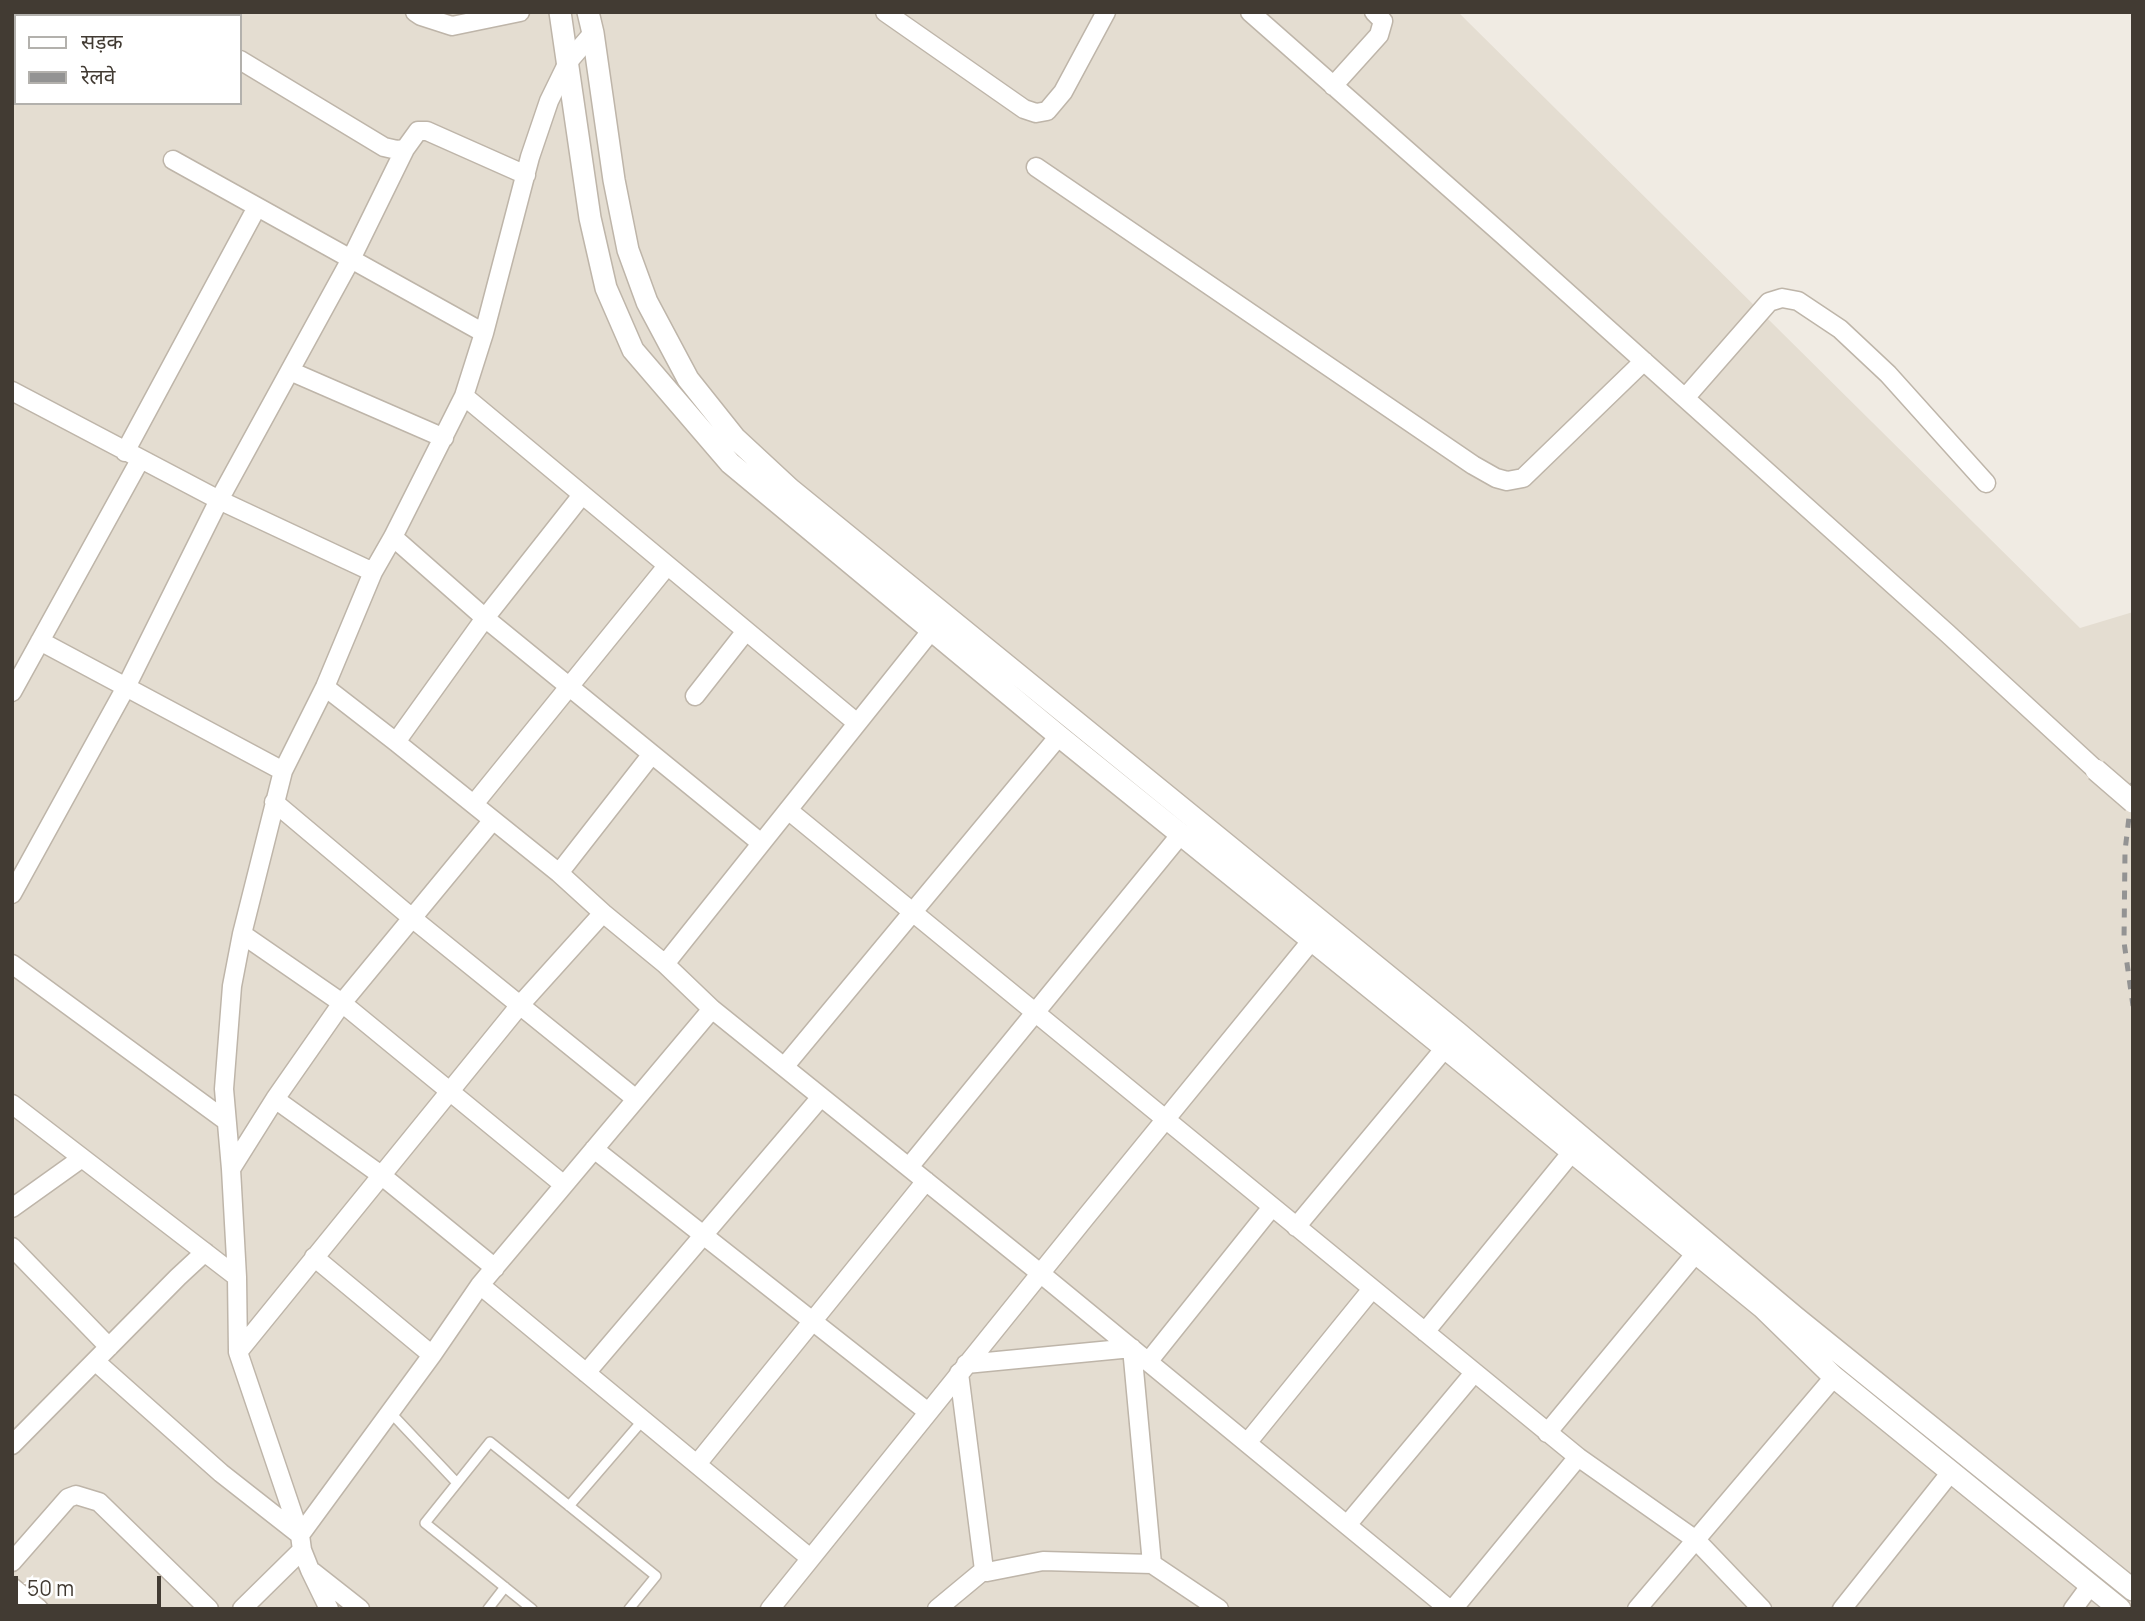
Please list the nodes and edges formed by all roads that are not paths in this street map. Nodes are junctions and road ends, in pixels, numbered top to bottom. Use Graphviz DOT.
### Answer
graph roads {
  1 [pos="415,12"];
  2 [pos="520,12"];
  3 [pos="560,12"];
  4 [pos="885,12"];
  5 [pos="1106,12"];
  6 [pos="1250,12"];
  7 [pos="1382,15"];
  8 [pos="590,22"];
  9 [pos="242,61"];
  10 [pos="568,62"];
  11 [pos="1334,86"];
  12 [pos="405,149"];
  13 [pos="173,160"];
  14 [pos="1035,167"];
  15 [pos="526,174"];
  16 [pos="257,208"];
  17 [pos="351,259"];
  18 [pos="484,333"];
  19 [pos="1644,361"];
  20 [pos="290,370"];
  21 [pos="12,391"];
  22 [pos="464,396"];
  23 [pos="1685,398"];
  24 [pos="444,438"];
  25 [pos="133,456"];
  26 [pos="1986,483"];
  27 [pos="582,495"];
  28 [pos="219,500"];
  29 [pos="393,537"];
  30 [pos="667,566"];
  31 [pos="373,572"];
  32 [pos="485,618"];
  33 [pos="746,631"];
  34 [pos="931,631"];
  35 [pos="40,641"];
  36 [pos="126,687"];
  37 [pos="325,687"];
  38 [pos="569,687"];
  39 [pos="12,692"];
  40 [pos="695,696"];
  41 [pos="857,723"];
  42 [pos="1059,736"];
  43 [pos="396,742"];
  44 [pos="652,754"];
  45 [pos="2096,770"];
  46 [pos="283,771"];
  47 [pos="274,802"];
  48 [pos="2133,802"];
  49 [pos="474,804"];
  50 [pos="788,810"];
  51 [pos="493,820"];
  52 [pos="1181,834"];
  53 [pos="761,843"];
  54 [pos="559,873"];
  55 [pos="12,894"];
  56 [pos="913,912"];
  57 [pos="603,913"];
  58 [pos="412,918"];
  59 [pos="242,934"];
  60 [pos="1312,940"];
  61 [pos="12,964"];
  62 [pos="665,964"];
  63 [pos="342,1003"];
  64 [pos="520,1005"];
  65 [pos="712,1009"];
  66 [pos="1035,1013"];
  67 [pos="1445,1048"];
  68 [pos="784,1067"];
  69 [pos="450,1092"];
  70 [pos="821,1097"];
  71 [pos="275,1099"];
  72 [pos="636,1099"];
  73 [pos="12,1104"];
  74 [pos="1166,1119"];
  75 [pos="225,1120"];
  76 [pos="594,1149"];
  77 [pos="1572,1152"];
  78 [pos="82,1158"];
  79 [pos="909,1167"];
  80 [pos="231,1169"];
  81 [pos="381,1175"];
  82 [pos="926,1181"];
  83 [pos="564,1185"];
  84 [pos="1272,1207"];
  85 [pos="12,1208"];
  86 [pos="1296,1227"];
  87 [pos="703,1235"];
  88 [pos="12,1247"];
  89 [pos="205,1252"];
  90 [pos="1696,1253"];
  91 [pos="314,1257"];
  92 [pos="495,1268"];
  93 [pos="1040,1273"];
  94 [pos="237,1277"];
  95 [pos="480,1285"];
  96 [pos="1372,1289"];
  97 [pos="812,1321"];
  98 [pos="1425,1332"];
  99 [pos="109,1347"];
  100 [pos="1132,1348"];
  101 [pos="238,1352"];
  102 [pos="432,1355"];
  103 [pos="95,1361"];
  104 [pos="1149,1362"];
  105 [pos="963,1369"];
  106 [pos="586,1373"];
  107 [pos="1474,1373"];
  108 [pos="1834,1377"];
  109 [pos="390,1412"];
  110 [pos="928,1412"];
  111 [pos="643,1420"];
  112 [pos="1547,1433"];
  113 [pos="1247,1443"];
  114 [pos="12,1445"];
  115 [pos="1577,1457"];
  116 [pos="697,1464"];
  117 [pos="1951,1472"];
  118 [pos="457,1483"];
  119 [pos="569,1506"];
  120 [pos="1347,1525"];
  121 [pos="1696,1540"];
  122 [pos="301,1542"];
  123 [pos="810,1558"];
  124 [pos="12,1562"];
  125 [pos="1152,1564"];
  126 [pos="310,1570"];
  127 [pos="984,1570"];
  128 [pos="2090,1586"];
  129 [pos="12,1587"];
  130 [pos="505,1587"];
  131 [pos="2133,1590"];
  132 [pos="39,1609"];
  133 [pos="209,1609"];
  134 [pos="242,1609"];
  135 [pos="330,1609"];
  136 [pos="360,1609"];
  137 [pos="488,1609"];
  138 [pos="532,1609"];
  139 [pos="629,1609"];
  140 [pos="770,1609"];
  141 [pos="937,1609"];
  142 [pos="1219,1609"];
  143 [pos="1451,1609"];
  144 [pos="1637,1609"];
  145 [pos="1762,1609"];
  146 [pos="1842,1609"];
  147 [pos="2073,1609"];
  148 [pos="2120,1609"];
  1 -- 2 [label="street"];
  3 -- 10 [label="street"];
  4 -- 5 [label="street"];
  6 -- 11 [label="street"];
  7 -- 11 [label="street"];
  8 -- 10 [label="street"];
  8 -- 131 [label="street"];
  9 -- 12 [label="street"];
  10 -- 15 [label="street"];
  10 -- 34 [label="street"];
  11 -- 19 [label="street"];
  12 -- 15 [label="street"];
  12 -- 17 [label="street"];
  13 -- 16 [label="street"];
  14 -- 19 [label="street"];
  15 -- 18 [label="street"];
  16 -- 17 [label="street"];
  16 -- 25 [label="street"];
  17 -- 18 [label="street"];
  17 -- 20 [label="street"];
  18 -- 22 [label="street"];
  19 -- 23 [label="street"];
  20 -- 24 [label="street"];
  20 -- 28 [label="street"];
  21 -- 25 [label="street"];
  22 -- 24 [label="street"];
  22 -- 27 [label="street"];
  23 -- 26 [label="street"];
  23 -- 45 [label="street"];
  24 -- 29 [label="street"];
  25 -- 28 [label="street"];
  25 -- 35 [label="street"];
  27 -- 30 [label="street"];
  27 -- 32 [label="street"];
  28 -- 31 [label="street"];
  28 -- 36 [label="street"];
  29 -- 31 [label="street"];
  29 -- 32 [label="street"];
  30 -- 33 [label="street"];
  30 -- 38 [label="street"];
  31 -- 37 [label="street"];
  32 -- 38 [label="street"];
  32 -- 43 [label="street"];
  33 -- 40 [label="street"];
  33 -- 41 [label="street"];
  34 -- 41 [label="street"];
  34 -- 42 [label="street"];
  35 -- 36 [label="street"];
  35 -- 39 [label="street"];
  36 -- 46 [label="street"];
  36 -- 55 [label="street"];
  37 -- 43 [label="street"];
  37 -- 46 [label="street"];
  38 -- 44 [label="street"];
  38 -- 49 [label="street"];
  41 -- 50 [label="street"];
  42 -- 52 [label="street"];
  42 -- 56 [label="street"];
  43 -- 49 [label="street"];
  44 -- 53 [label="street"];
  44 -- 54 [label="street"];
  45 -- 48 [label="street, bridge"];
  46 -- 47 [label="street"];
  47 -- 58 [label="street"];
  47 -- 59 [label="street"];
  49 -- 51 [label="street"];
  50 -- 53 [label="street"];
  50 -- 56 [label="street"];
  51 -- 54 [label="street"];
  51 -- 58 [label="street"];
  52 -- 60 [label="street"];
  52 -- 66 [label="street"];
  53 -- 62 [label="street"];
  54 -- 57 [label="street"];
  56 -- 66 [label="street"];
  56 -- 68 [label="street"];
  57 -- 62 [label="street"];
  57 -- 64 [label="street"];
  58 -- 63 [label="street"];
  58 -- 64 [label="street"];
  59 -- 63 [label="street"];
  59 -- 75 [label="street"];
  60 -- 67 [label="street"];
  60 -- 74 [label="street"];
  61 -- 75 [label="street"];
  62 -- 65 [label="street"];
  63 -- 69 [label="street"];
  63 -- 71 [label="street"];
  64 -- 69 [label="street"];
  64 -- 72 [label="street"];
  65 -- 68 [label="street"];
  65 -- 72 [label="street"];
  66 -- 74 [label="street"];
  66 -- 79 [label="street"];
  67 -- 77 [label="street"];
  67 -- 86 [label="street"];
  68 -- 70 [label="street"];
  69 -- 81 [label="street"];
  69 -- 83 [label="street"];
  70 -- 79 [label="street"];
  70 -- 87 [label="street"];
  71 -- 80 [label="street"];
  71 -- 81 [label="street"];
  72 -- 76 [label="street"];
  73 -- 78 [label="street"];
  74 -- 84 [label="street"];
  74 -- 93 [label="street"];
  75 -- 80 [label="street"];
  76 -- 83 [label="street"];
  76 -- 87 [label="street"];
  77 -- 90 [label="street"];
  77 -- 98 [label="street"];
  78 -- 85 [label="street"];
  78 -- 89 [label="street"];
  79 -- 82 [label="street"];
  80 -- 94 [label="street"];
  81 -- 91 [label="street"];
  81 -- 92 [label="street"];
  82 -- 93 [label="street"];
  82 -- 97 [label="street"];
  83 -- 92 [label="street"];
  84 -- 86 [label="street"];
  84 -- 104 [label="street"];
  86 -- 96 [label="street"];
  87 -- 97 [label="street"];
  87 -- 106 [label="street"];
  88 -- 99 [label="street"];
  89 -- 94 [label="street"];
  89 -- 99 [label="street"];
  90 -- 108 [label="street"];
  90 -- 112 [label="street"];
  91 -- 101 [label="street"];
  91 -- 102 [label="street"];
  92 -- 95 [label="street"];
  93 -- 100 [label="street"];
  93 -- 105 [label="street"];
  94 -- 101 [label="street"];
  95 -- 102 [label="street"];
  95 -- 106 [label="street"];
  96 -- 98 [label="street"];
  96 -- 113 [label="street"];
  97 -- 110 [label="street"];
  97 -- 116 [label="street"];
  98 -- 107 [label="street"];
  99 -- 103 [label="street"];
  100 -- 104 [label="street"];
  100 -- 105 [label="street"];
  100 -- 125 [label="street"];
  101 -- 122 [label="street"];
  102 -- 109 [label="street"];
  103 -- 114 [label="street"];
  103 -- 122 [label="street"];
  104 -- 113 [label="street"];
  105 -- 110 [label="street"];
  105 -- 127 [label="street"];
  106 -- 111 [label="street"];
  107 -- 112 [label="street"];
  107 -- 120 [label="street"];
  108 -- 117 [label="street"];
  108 -- 121 [label="street"];
  109 -- 118 [label="lane"];
  109 -- 122 [label="street"];
  110 -- 123 [label="street"];
  111 -- 116 [label="street"];
  111 -- 119 [label="lane"];
  112 -- 115 [label="street"];
  113 -- 120 [label="street"];
  115 -- 121 [label="street"];
  115 -- 143 [label="street"];
  116 -- 123 [label="street"];
  117 -- 128 [label="street"];
  117 -- 146 [label="street"];
  118 -- 119 [label="lane"];
  118 -- 130 [label="lane"];
  119 -- 139 [label="lane"];
  120 -- 143 [label="street"];
  121 -- 144 [label="street"];
  121 -- 145 [label="street"];
  122 -- 126 [label="street"];
  122 -- 134 [label="street"];
  123 -- 140 [label="street"];
  124 -- 133 [label="street"];
  125 -- 127 [label="street"];
  125 -- 142 [label="street"];
  126 -- 135 [label="street"];
  126 -- 136 [label="street"];
  127 -- 141 [label="street"];
  128 -- 147 [label="street"];
  128 -- 148 [label="street"];
  129 -- 132 [label="street"];
  130 -- 137 [label="lane"];
  130 -- 138 [label="lane"];
}
